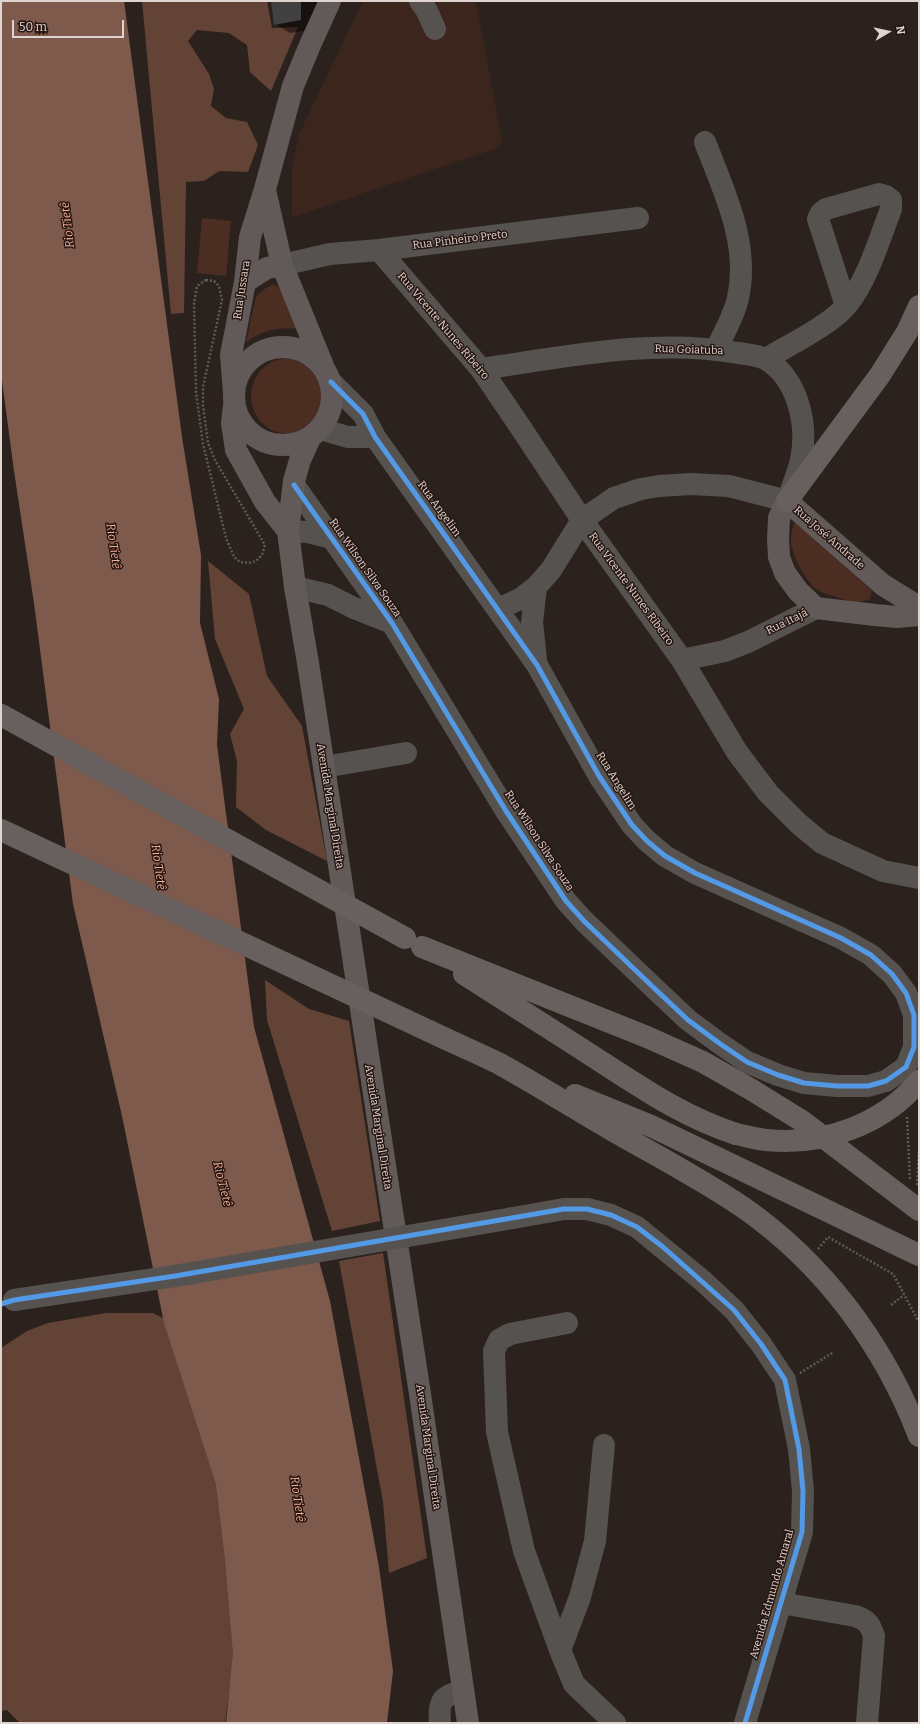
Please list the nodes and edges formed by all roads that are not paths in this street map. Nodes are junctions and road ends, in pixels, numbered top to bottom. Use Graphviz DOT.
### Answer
graph roads {
  1 [pos="330,1"];
  2 [pos="420,1"];
  3 [pos="435,29"];
  4 [pos="705,142"];
  5 [pos="265,189"];
  6 [pos="638,218"];
  7 [pos="379,250"];
  8 [pos="282,265"];
  9 [pos="245,282"];
  10 [pos="846,306"];
  11 [pos="919,306"];
  12 [pos="716,349"];
  13 [pos="766,359"];
  14 [pos="481,369"];
  15 [pos="327,374"];
  16 [pos="234,399"];
  17 [pos="315,434"];
  18 [pos="375,437"];
  19 [pos="294,485"];
  20 [pos="614,498"];
  21 [pos="787,501"];
  22 [pos="582,520"];
  23 [pos="288,531"];
  24 [pos="332,538"];
  25 [pos="566,544"];
  26 [pos="599,544"];
  27 [pos="883,585"];
  28 [pos="295,587"];
  29 [pos="536,587"];
  30 [pos="919,607"];
  31 [pos="816,608"];
  32 [pos="498,609"];
  33 [pos="875,615"];
  34 [pos="919,615"];
  35 [pos="392,623"];
  36 [pos="682,660"];
  37 [pos="537,665"];
  38 [pos="1,715"];
  39 [pos="406,753"];
  40 [pos="324,767"];
  41 [pos="1,830"];
  42 [pos="919,878"];
  43 [pos="414,942"];
  44 [pos="489,1059"];
  45 [pos="919,1080"];
  46 [pos="868,1086"];
  47 [pos="918,1201"];
  48 [pos="919,1254"];
  49 [pos="8,1302"];
  50 [pos="567,1323"];
  51 [pos="919,1436"];
  52 [pos="604,1445"];
  53 [pos="781,1603"];
  54 [pos="560,1650"];
  55 [pos="464,1691"];
  56 [pos="440,1723"];
  57 [pos="468,1723"];
  58 [pos="615,1723"];
  59 [pos="745,1723"];
  60 [pos="867,1723"];
  1 -- 5 [label="main road, Rua Jussara"];
  2 -- 3 [label="street"];
  4 -- 12 [label="street"];
  5 -- 8 [label="main road, Rua Jussara"];
  5 -- 9 [label="main road, Rua Jussara"];
  6 -- 7 [label="street, Rua Pinheiro Preto"];
  7 -- 8 [label="street, Rua Pinheiro Preto"];
  7 -- 14 [label="street, Rua Vicente Nunes Ribeiro"];
  8 -- 9 [label="main road"];
  8 -- 15 [label="main road, Rua Jussara"];
  9 -- 16 [label="main road, Rua Jussara"];
  10 -- 10 [label="street"];
  10 -- 13 [label="street"];
  11 -- 21 [label="highway"];
  12 -- 13 [label="street, Rua Goiatuba"];
  12 -- 14 [label="street, Rua Goiatuba"];
  13 -- 21 [label="street, Rua Goiatuba"];
  14 -- 22 [label="street, Rua Vicente Nunes Ribeiro"];
  15 -- 16 [label="main road"];
  15 -- 17 [label="main road"];
  15 -- 18 [label="street, Rua Angelim"];
  16 -- 17 [label="main road"];
  16 -- 23 [label="main road"];
  17 -- 18 [label="street"];
  17 -- 19 [label="main road, Avenida Marginal Direita"];
  18 -- 32 [label="street, Rua Angelim"];
  19 -- 23 [label="main road, Avenida Marginal Direita"];
  19 -- 24 [label="street, Rua Wilson Silva Souza"];
  20 -- 21 [label="street, Rua José Andrade"];
  20 -- 22 [label="street, Rua José Andrade"];
  20 -- 26 [label="street"];
  21 -- 27 [label="main road, Rua José Andrade"];
  21 -- 31 [label="main road"];
  22 -- 25 [label="street, Rua José Andrade"];
  22 -- 26 [label="street, Rua Vicente Nunes Ribeiro"];
  23 -- 24 [label="street, Rua Wilson Silva Souza"];
  23 -- 28 [label="main road, Avenida Marginal Direita"];
  24 -- 35 [label="street, Rua Wilson Silva Souza"];
  25 -- 26 [label="street"];
  25 -- 29 [label="street, Rua José Andrade"];
  26 -- 36 [label="street, Rua Vicente Nunes Ribeiro"];
  27 -- 30 [label="main road, Rua José Andrade"];
  27 -- 33 [label="main road"];
  28 -- 35 [label="street, Rua Wilson Silva Souza"];
  28 -- 40 [label="main road, Avenida Marginal Direita"];
  29 -- 32 [label="street, Rua José Andrade"];
  29 -- 37 [label="street"];
  31 -- 33 [label="main road, Rua Itajá"];
  31 -- 36 [label="street, Rua Itajá"];
  32 -- 37 [label="street, Rua Angelim"];
  33 -- 34 [label="main road, Rua Itajá"];
  35 -- 46 [label="street, Rua Wilson Silva Souza"];
  36 -- 42 [label="street, Rua Vicente Nunes Ribeiro"];
  37 -- 46 [label="street, Rua Angelim"];
  38 -- 43 [label="highway, bridge"];
  39 -- 40 [label="street"];
  40 -- 55 [label="main road, Avenida Marginal Direita"];
  41 -- 44 [label="highway, bridge"];
  43 -- 45 [label="highway, bridge"];
  43 -- 47 [label="highway"];
  44 -- 48 [label="highway"];
  44 -- 51 [label="highway"];
  49 -- 53 [label="street, Avenida Edmundo Amaral, bridge"];
  50 -- 54 [label="street"];
  52 -- 54 [label="street"];
  53 -- 59 [label="street, Avenida Edmundo Amaral"];
  53 -- 60 [label="street"];
  54 -- 58 [label="street"];
  55 -- 56 [label="street"];
  55 -- 57 [label="main road, Avenida Marginal Direita"];
}
